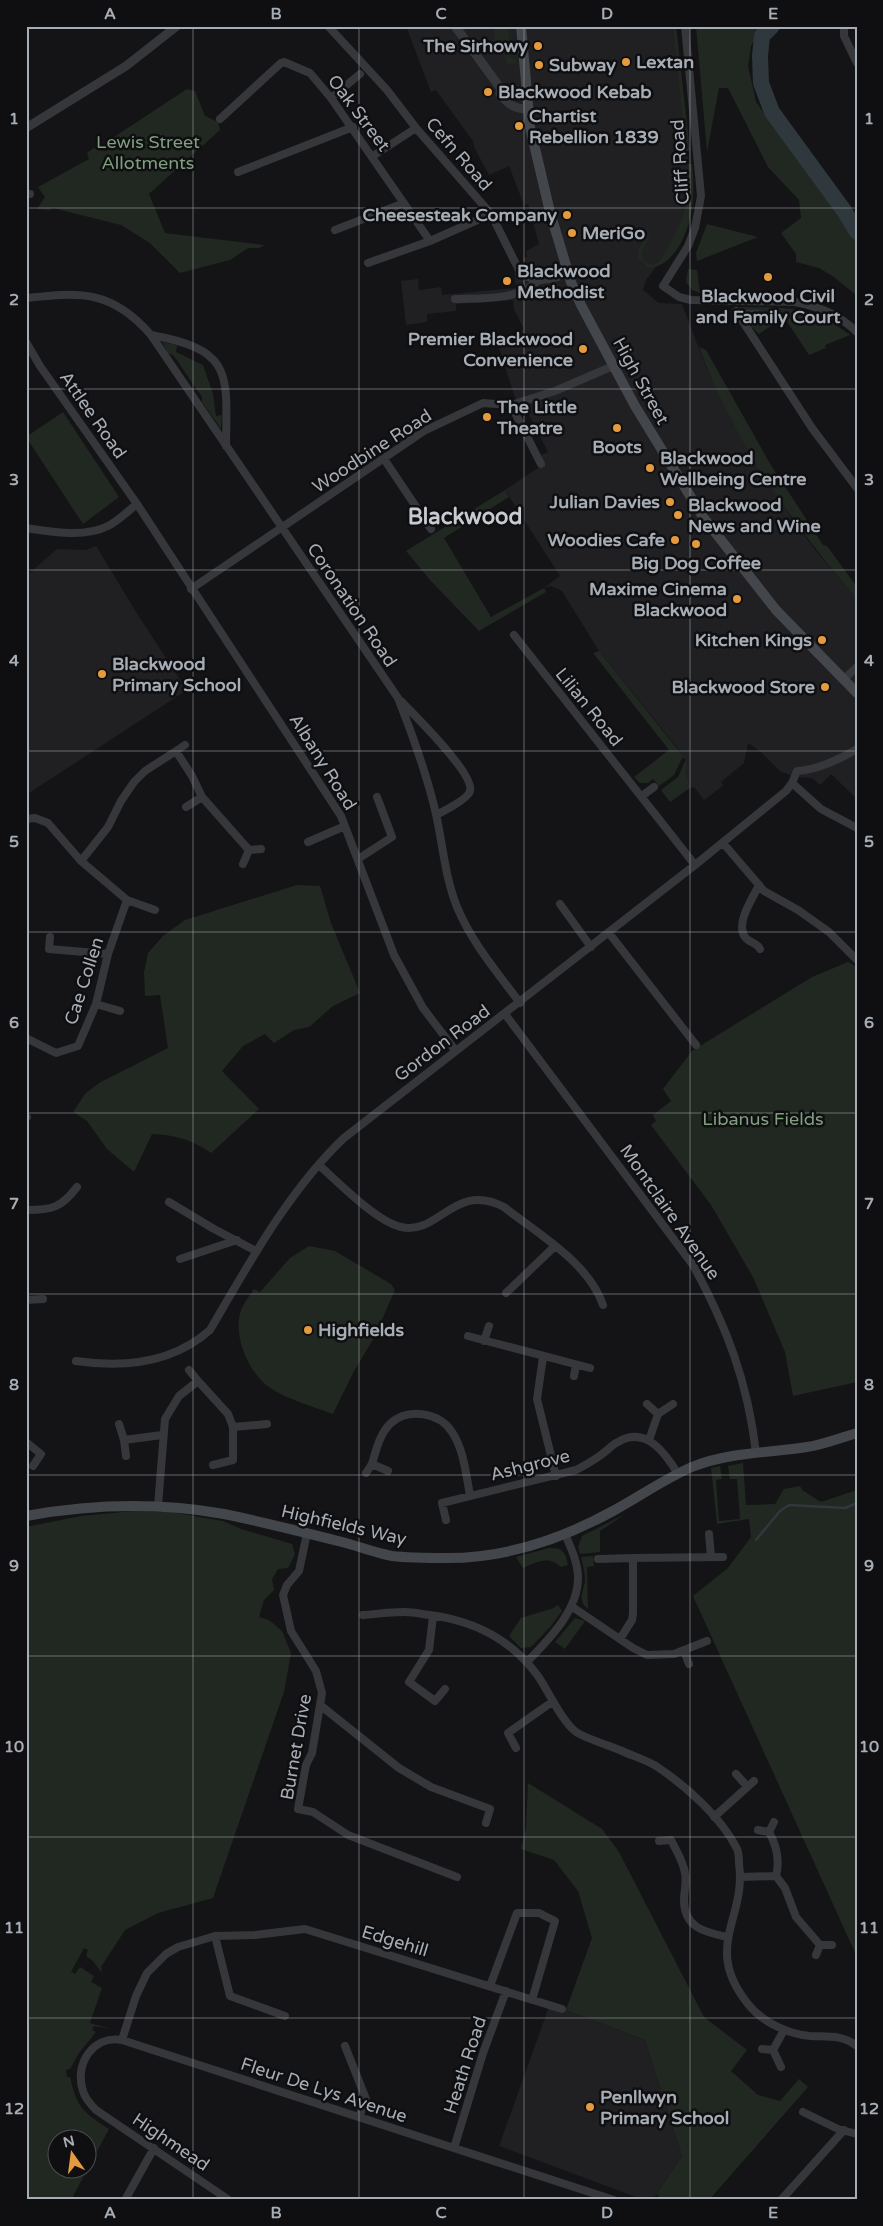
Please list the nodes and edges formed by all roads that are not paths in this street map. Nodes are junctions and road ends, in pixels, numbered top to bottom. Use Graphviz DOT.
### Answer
graph roads {
  1 [pos="177,26"];
  2 [pos="328,26"];
  3 [pos="455,26"];
  4 [pos="521,26"];
  5 [pos="685,26"];
  6 [pos="844,26"];
  7 [pos="857,63"];
  8 [pos="360,74"];
  9 [pos="501,89"];
  10 [pos="526,92"];
  11 [pos="331,98"];
  12 [pos="527,109"];
  13 [pos="220,119"];
  14 [pos="353,127"];
  15 [pos="26,128"];
  16 [pos="416,128"];
  17 [pos="373,156"];
  18 [pos="238,172"];
  19 [pos="404,203"];
  20 [pos="491,214"];
  21 [pos="335,230"];
  22 [pos="430,241"];
  23 [pos="368,263"];
  24 [pos="568,274"];
  25 [pos="538,281"];
  26 [pos="26,298"];
  27 [pos="455,299"];
  28 [pos="757,314"];
  29 [pos="857,332"];
  30 [pos="151,336"];
  31 [pos="26,342"];
  32 [pos="613,366"];
  33 [pos="511,404"];
  34 [pos="226,446"];
  35 [pos="384,459"];
  36 [pos="541,464"];
  37 [pos="857,488"];
  38 [pos="137,504"];
  39 [pos="26,528"];
  40 [pos="281,529"];
  41 [pos="431,529"];
  42 [pos="191,589"];
  43 [pos="514,635"];
  44 [pos="857,668"];
  45 [pos="843,680"];
  46 [pos="857,693"];
  47 [pos="398,698"];
  48 [pos="184,745"];
  49 [pos="857,750"];
  50 [pos="176,751"];
  51 [pos="792,783"];
  52 [pos="654,787"];
  53 [pos="377,796"];
  54 [pos="642,796"];
  55 [pos="202,797"];
  56 [pos="186,807"];
  57 [pos="436,815"];
  58 [pos="26,819"];
  59 [pos="345,826"];
  60 [pos="857,828"];
  61 [pos="308,842"];
  62 [pos="723,844"];
  63 [pos="249,850"];
  64 [pos="261,850"];
  65 [pos="358,859"];
  66 [pos="81,861"];
  67 [pos="242,864"];
  68 [pos="695,866"];
  69 [pos="759,885"];
  70 [pos="127,900"];
  71 [pos="560,904"];
  72 [pos="156,910"];
  73 [pos="609,933"];
  74 [pos="50,937"];
  75 [pos="591,947"];
  76 [pos="760,949"];
  77 [pos="108,954"];
  78 [pos="857,960"];
  79 [pos="520,1003"];
  80 [pos="96,1004"];
  81 [pos="120,1011"];
  82 [pos="505,1014"];
  83 [pos="26,1038"];
  84 [pos="696,1045"];
  85 [pos="455,1050"];
  86 [pos="319,1166"];
  87 [pos="77,1187"];
  88 [pos="169,1202"];
  89 [pos="26,1210"];
  90 [pos="237,1240"];
  91 [pos="554,1247"];
  92 [pos="256,1251"];
  93 [pos="180,1259"];
  94 [pos="506,1293"];
  95 [pos="43,1299"];
  96 [pos="26,1300"];
  97 [pos="603,1305"];
  98 [pos="489,1326"];
  99 [pos="468,1336"];
  100 [pos="484,1341"];
  101 [pos="542,1357"];
  102 [pos="76,1362"];
  103 [pos="576,1365"];
  104 [pos="590,1368"];
  105 [pos="189,1370"];
  106 [pos="574,1376"];
  107 [pos="198,1381"];
  108 [pos="647,1404"];
  109 [pos="674,1404"];
  110 [pos="658,1414"];
  111 [pos="119,1424"];
  112 [pos="267,1424"];
  113 [pos="233,1427"];
  114 [pos="857,1434"];
  115 [pos="162,1435"];
  116 [pos="124,1440"];
  117 [pos="649,1440"];
  118 [pos="26,1442"];
  119 [pos="756,1453"];
  120 [pos="126,1456"];
  121 [pos="372,1464"];
  122 [pos="213,1465"];
  123 [pos="33,1466"];
  124 [pos="388,1471"];
  125 [pos="366,1473"];
  126 [pos="678,1474"];
  127 [pos="556,1476"];
  128 [pos="470,1495"];
  129 [pos="158,1506"];
  130 [pos="26,1516"];
  131 [pos="446,1520"];
  132 [pos="307,1533"];
  133 [pos="565,1534"];
  134 [pos="709,1534"];
  135 [pos="711,1557"];
  136 [pos="723,1557"];
  137 [pos="633,1558"];
  138 [pos="598,1559"];
  139 [pos="571,1606"];
  140 [pos="363,1615"];
  141 [pos="433,1616"];
  142 [pos="620,1639"];
  143 [pos="707,1641"];
  144 [pos="684,1651"];
  145 [pos="527,1662"];
  146 [pos="689,1664"];
  147 [pos="445,1689"];
  148 [pos="552,1702"];
  149 [pos="320,1705"];
  150 [pos="516,1748"];
  151 [pos="736,1774"];
  152 [pos="754,1780"];
  153 [pos="747,1786"];
  154 [pos="714,1817"];
  155 [pos="774,1822"];
  156 [pos="486,1823"];
  157 [pos="758,1830"];
  158 [pos="769,1832"];
  159 [pos="659,1841"];
  160 [pos="776,1876"];
  161 [pos="457,1877"];
  162 [pos="741,1877"];
  163 [pos="215,1936"];
  164 [pos="727,1937"];
  165 [pos="832,1945"];
  166 [pos="820,1946"];
  167 [pos="816,1956"];
  168 [pos="490,1986"];
  169 [pos="506,1992"];
  170 [pos="532,2000"];
  171 [pos="562,2009"];
  172 [pos="285,2016"];
  173 [pos="784,2030"];
  174 [pos="122,2040"];
  175 [pos="345,2046"];
  176 [pos="857,2046"];
  177 [pos="762,2049"];
  178 [pos="773,2050"];
  179 [pos="781,2068"];
  180 [pos="96,2110"];
  181 [pos="803,2112"];
  182 [pos="359,2117"];
  183 [pos="844,2130"];
  184 [pos="857,2134"];
  185 [pos="154,2148"];
  186 [pos="454,2148"];
  187 [pos="126,2200"];
  188 [pos="229,2200"];
  189 [pos="614,2200"];
  190 [pos="781,2200"];
  1 -- 15 [label="street"];
  2 -- 16 [label="street, Cefn Road"];
  3 -- 9 [label="street"];
  4 -- 10 [label="main road, High Street"];
  5 -- 29 [label="street, Cliff Road"];
  6 -- 7 [label="street"];
  8 -- 11 [label="street"];
  9 -- 10 [label="street"];
  9 -- 12 [label="street"];
  10 -- 12 [label="main road, High Street"];
  11 -- 13 [label="street, Oak Street"];
  11 -- 14 [label="street, Oak Street"];
  12 -- 24 [label="main road, High Street"];
  14 -- 17 [label="street, Oak Street"];
  14 -- 18 [label="street"];
  16 -- 17 [label="street"];
  16 -- 20 [label="street, Cefn Road"];
  17 -- 19 [label="street, Oak Street"];
  19 -- 21 [label="street"];
  19 -- 22 [label="street, Oak Street"];
  20 -- 22 [label="street"];
  20 -- 25 [label="street, Cefn Road"];
  22 -- 23 [label="street"];
  24 -- 25 [label="street"];
  24 -- 32 [label="main road, High Street"];
  25 -- 27 [label="street"];
  26 -- 30 [label="street, Coronation Road"];
  28 -- 37 [label="street"];
  30 -- 34 [label="street, Coronation Road"];
  30 -- 34 [label="street"];
  31 -- 38 [label="street, Attlee Road"];
  32 -- 33 [label="street, Woodbine Road"];
  32 -- 45 [label="main road, High Street"];
  33 -- 35 [label="street, Woodbine Road"];
  33 -- 36 [label="street"];
  34 -- 40 [label="street, Coronation Road"];
  35 -- 40 [label="street, Woodbine Road"];
  35 -- 41 [label="street"];
  38 -- 39 [label="street"];
  38 -- 42 [label="street, Albany Road"];
  40 -- 42 [label="street, Woodbine Road"];
  40 -- 47 [label="street, Coronation Road"];
  42 -- 59 [label="street, Albany Road"];
  43 -- 54 [label="street, Lilian Road"];
  44 -- 45 [label="street"];
  45 -- 46 [label="main road, High Street"];
  47 -- 57 [label="street, Coronation Road"];
  47 -- 57 [label="street, Coronation Road"];
  48 -- 50 [label="street"];
  49 -- 51 [label="street, Gordon Road"];
  50 -- 55 [label="street"];
  50 -- 66 [label="street"];
  51 -- 60 [label="street"];
  51 -- 62 [label="street, Gordon Road"];
  52 -- 54 [label="street"];
  53 -- 65 [label="street"];
  54 -- 68 [label="street, Lilian Road"];
  55 -- 56 [label="street"];
  55 -- 63 [label="street"];
  57 -- 79 [label="street, Coronation Road"];
  58 -- 66 [label="street"];
  59 -- 61 [label="street"];
  59 -- 65 [label="street, Albany Road"];
  62 -- 68 [label="street, Gordon Road"];
  62 -- 69 [label="street"];
  63 -- 64 [label="street"];
  63 -- 67 [label="street"];
  65 -- 85 [label="street, Albany Road"];
  66 -- 70 [label="street"];
  68 -- 73 [label="street, Gordon Road"];
  69 -- 76 [label="street"];
  69 -- 78 [label="street"];
  70 -- 72 [label="street"];
  70 -- 77 [label="street, Cae Collen"];
  71 -- 75 [label="street"];
  73 -- 75 [label="street, Gordon Road"];
  73 -- 84 [label="street"];
  74 -- 77 [label="street"];
  75 -- 79 [label="street, Gordon Road"];
  77 -- 80 [label="street, Cae Collen"];
  79 -- 82 [label="street, Gordon Road"];
  80 -- 81 [label="street"];
  80 -- 83 [label="street, Cae Collen"];
  82 -- 85 [label="street, Gordon Road"];
  82 -- 119 [label="street, Montclaire Avenue"];
  85 -- 86 [label="street, Gordon Road"];
  86 -- 91 [label="street"];
  86 -- 92 [label="street, Gordon Road"];
  87 -- 89 [label="street"];
  88 -- 90 [label="street"];
  90 -- 92 [label="street"];
  90 -- 93 [label="street"];
  91 -- 94 [label="street"];
  91 -- 97 [label="street"];
  92 -- 102 [label="street, Gordon Road"];
  95 -- 96 [label="street"];
  98 -- 100 [label="street"];
  99 -- 100 [label="street"];
  100 -- 101 [label="street"];
  101 -- 103 [label="street"];
  101 -- 127 [label="street"];
  103 -- 104 [label="street"];
  103 -- 106 [label="street"];
  105 -- 107 [label="street"];
  107 -- 113 [label="street"];
  107 -- 115 [label="street"];
  108 -- 110 [label="street"];
  109 -- 110 [label="street"];
  110 -- 117 [label="street"];
  111 -- 116 [label="street"];
  112 -- 113 [label="street"];
  113 -- 122 [label="street"];
  114 -- 119 [label="main road, Highfields Way"];
  115 -- 116 [label="street"];
  115 -- 129 [label="street"];
  116 -- 120 [label="street"];
  117 -- 126 [label="street"];
  117 -- 127 [label="street, Ashgrove"];
  118 -- 123 [label="street"];
  119 -- 126 [label="main road, Highfields Way"];
  121 -- 124 [label="street"];
  121 -- 125 [label="street"];
  121 -- 128 [label="street"];
  126 -- 133 [label="main road, Highfields Way"];
  127 -- 128 [label="street, Ashgrove"];
  128 -- 131 [label="street, Ashgrove"];
  129 -- 130 [label="main road, Highfields Way"];
  129 -- 132 [label="main road, Highfields Way"];
  132 -- 133 [label="main road, Highfields Way"];
  132 -- 149 [label="street, Burnet Drive"];
  133 -- 139 [label="street"];
  134 -- 135 [label="street"];
  135 -- 136 [label="street"];
  135 -- 137 [label="street"];
  137 -- 138 [label="street"];
  137 -- 142 [label="street"];
  139 -- 142 [label="street"];
  139 -- 145 [label="street"];
  140 -- 141 [label="street"];
  141 -- 145 [label="street"];
  141 -- 147 [label="street"];
  142 -- 144 [label="street"];
  143 -- 144 [label="street"];
  144 -- 146 [label="street"];
  145 -- 148 [label="street"];
  148 -- 150 [label="street"];
  148 -- 154 [label="street"];
  149 -- 156 [label="street"];
  149 -- 161 [label="street, Burnet Drive"];
  151 -- 153 [label="street"];
  152 -- 153 [label="street"];
  153 -- 154 [label="street"];
  154 -- 162 [label="street"];
  155 -- 158 [label="street"];
  157 -- 158 [label="street"];
  158 -- 160 [label="street"];
  159 -- 164 [label="street"];
  160 -- 162 [label="street"];
  160 -- 166 [label="street"];
  162 -- 164 [label="street"];
  163 -- 168 [label="street, Edgehill"];
  163 -- 172 [label="street"];
  163 -- 174 [label="street, Edgehill"];
  164 -- 173 [label="street"];
  165 -- 166 [label="street"];
  166 -- 167 [label="street"];
  168 -- 169 [label="street, Edgehill"];
  168 -- 170 [label="street"];
  169 -- 170 [label="street, Edgehill"];
  169 -- 186 [label="street, Heath Road"];
  170 -- 171 [label="street, Edgehill"];
  173 -- 176 [label="street"];
  173 -- 178 [label="street"];
  174 -- 180 [label="street, Fleur De Lys Avenue"];
  174 -- 182 [label="street, Fleur De Lys Avenue"];
  175 -- 182 [label="street"];
  177 -- 178 [label="street"];
  178 -- 179 [label="street"];
  180 -- 185 [label="street, Highmead"];
  181 -- 183 [label="street"];
  182 -- 186 [label="street, Fleur De Lys Avenue"];
  183 -- 184 [label="street"];
  183 -- 190 [label="street"];
  185 -- 187 [label="street"];
  185 -- 188 [label="street, Highmead"];
  186 -- 189 [label="street, Fleur De Lys Avenue"];
}
